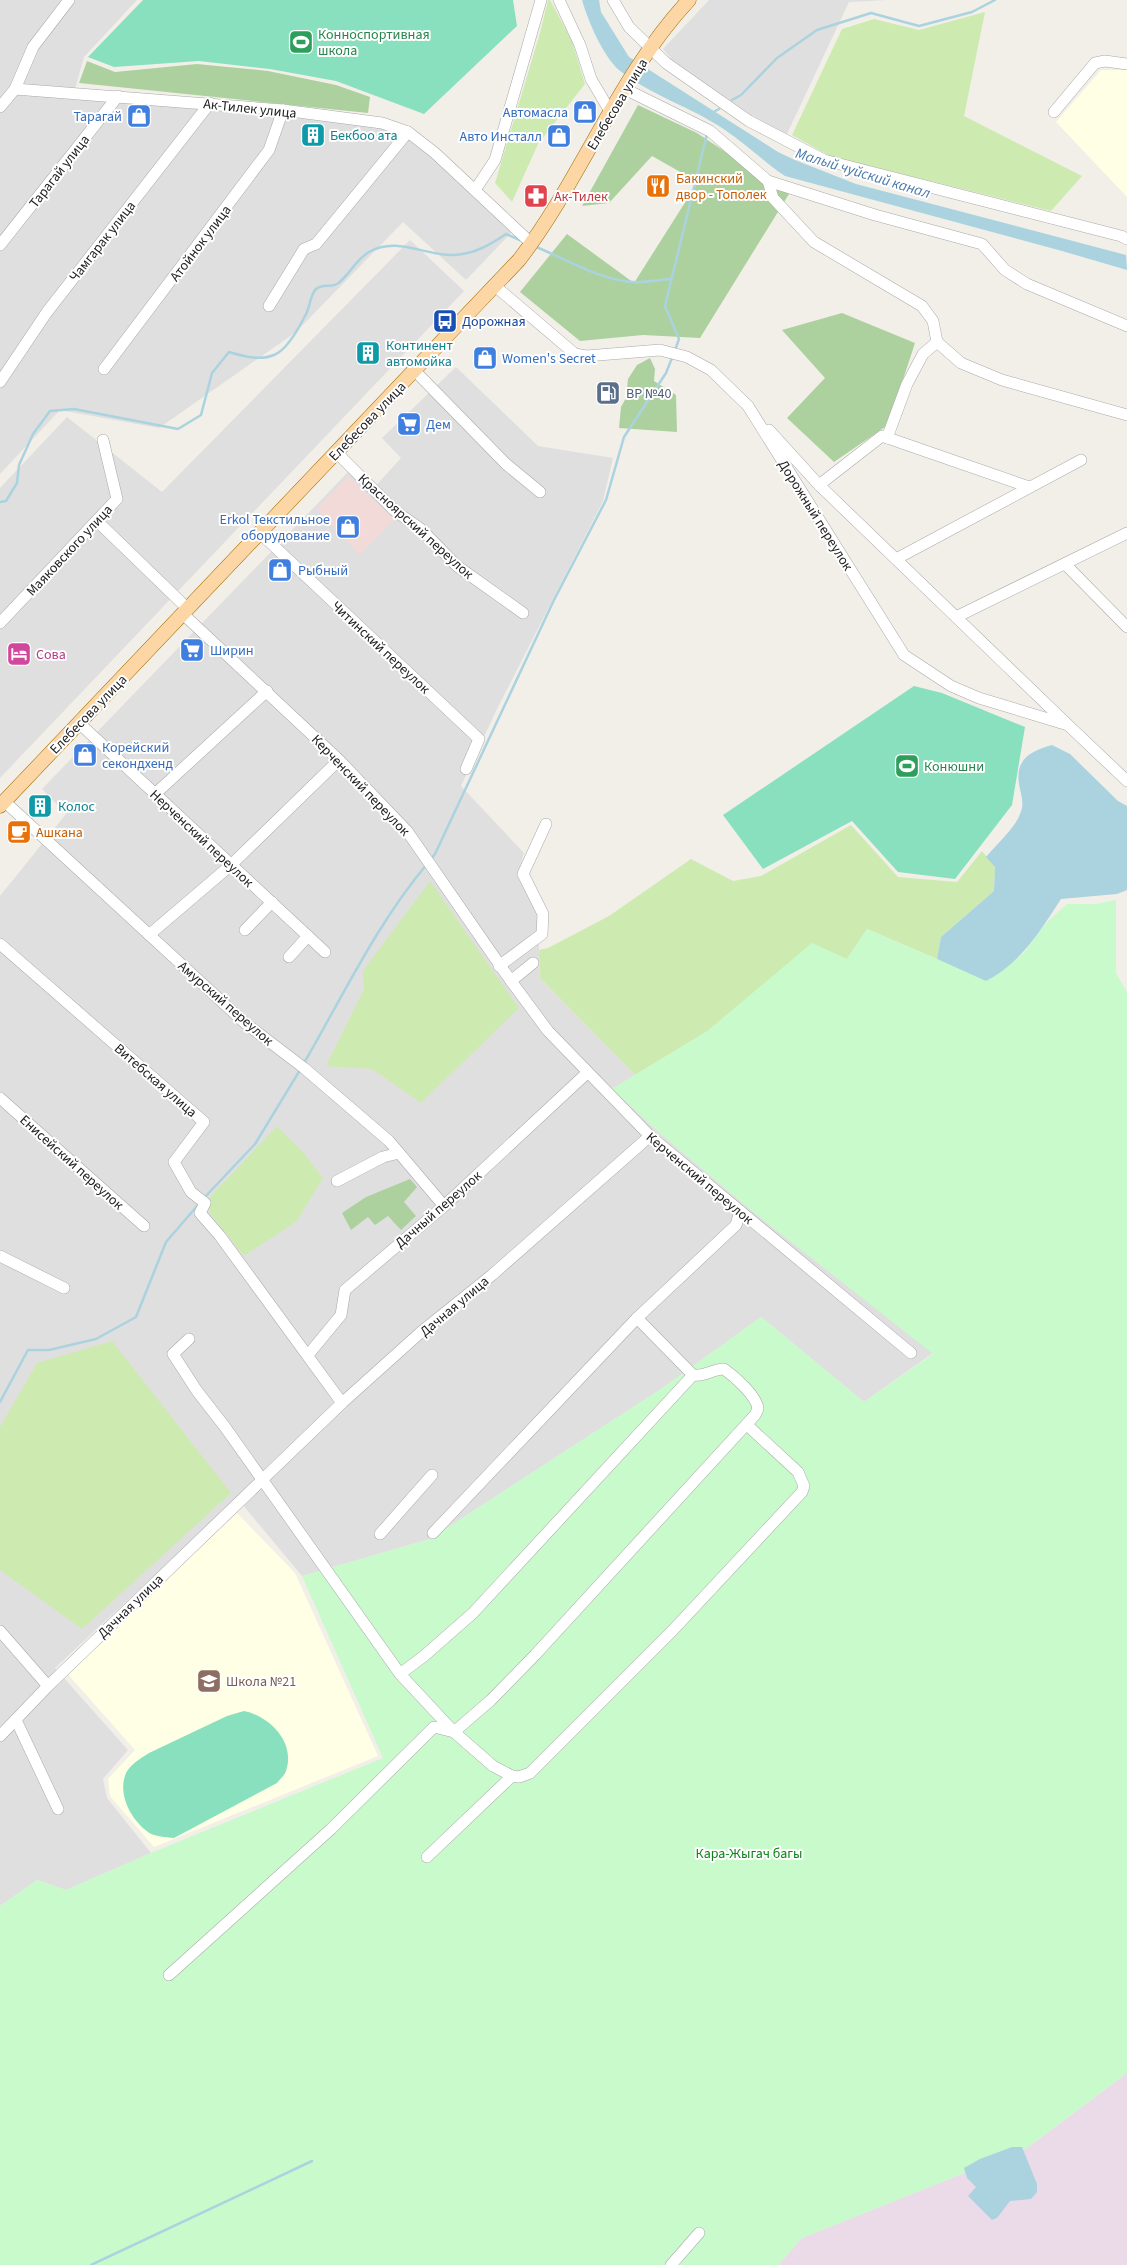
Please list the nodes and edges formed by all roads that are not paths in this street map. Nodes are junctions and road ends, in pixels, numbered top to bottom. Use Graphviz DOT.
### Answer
graph roads {
  1 [pos="69,0"];
  2 [pos="541,0"];
  3 [pos="559,0"];
  4 [pos="613,0"];
  5 [pos="690,0"];
  6 [pos="649,51"];
  7 [pos="1127,64"];
  8 [pos="626,87"];
  9 [pos="15,89"];
  10 [pos="118,96"];
  11 [pos="210,103"];
  12 [pos="0,107"];
  13 [pos="284,110"];
  14 [pos="1054,112"];
  15 [pos="611,113"];
  16 [pos="408,132"];
  17 [pos="768,181"];
  18 [pos="475,190"];
  19 [pos="1127,239"];
  20 [pos="531,243"];
  21 [pos="0,245"];
  22 [pos="495,286"];
  23 [pos="269,306"];
  24 [pos="1127,326"];
  25 [pos="938,342"];
  26 [pos="104,369"];
  27 [pos="415,370"];
  28 [pos="0,382"];
  29 [pos="748,406"];
  30 [pos="1127,415"];
  31 [pos="887,438"];
  32 [pos="103,440"];
  33 [pos="337,453"];
  34 [pos="1082,460"];
  35 [pos="819,485"];
  36 [pos="1029,487"];
  37 [pos="540,492"];
  38 [pos="98,521"];
  39 [pos="260,533"];
  40 [pos="1127,534"];
  41 [pos="896,559"];
  42 [pos="1065,564"];
  43 [pos="186,611"];
  44 [pos="523,613"];
  45 [pos="956,617"];
  46 [pos="0,623"];
  47 [pos="1127,627"];
  48 [pos="267,692"];
  49 [pos="79,723"];
  50 [pos="1068,725"];
  51 [pos="339,760"];
  52 [pos="466,769"];
  53 [pos="1127,781"];
  54 [pos="155,794"];
  55 [pos="2,804"];
  56 [pos="546,824"];
  57 [pos="232,865"];
  58 [pos="272,902"];
  59 [pos="245,930"];
  60 [pos="149,935"];
  61 [pos="308,936"];
  62 [pos="0,944"];
  63 [pos="325,952"];
  64 [pos="288,957"];
  65 [pos="533,963"];
  66 [pos="499,966"];
  67 [pos="510,981"];
  68 [pos="587,1073"];
  69 [pos="0,1098"];
  70 [pos="650,1136"];
  71 [pos="399,1153"];
  72 [pos="337,1181"];
  73 [pos="444,1206"];
  74 [pos="740,1211"];
  75 [pos="144,1226"];
  76 [pos="0,1256"];
  77 [pos="64,1288"];
  78 [pos="637,1318"];
  79 [pos="189,1339"];
  80 [pos="911,1354"];
  81 [pos="308,1356"];
  82 [pos="693,1375"];
  83 [pos="342,1403"];
  84 [pos="747,1425"];
  85 [pos="432,1475"];
  86 [pos="262,1479"];
  87 [pos="433,1533"];
  88 [pos="380,1534"];
  89 [pos="0,1630"];
  90 [pos="400,1674"];
  91 [pos="48,1686"];
  92 [pos="16,1720"];
  93 [pos="454,1732"];
  94 [pos="0,1736"];
  95 [pos="512,1776"];
  96 [pos="58,1809"];
  97 [pos="427,1857"];
  98 [pos="169,1975"];
  99 [pos="699,2233"];
  100 [pos="671,2265"];
  1 -- 9 [label="street"];
  2 -- 18 [label="street"];
  3 -- 15 [label="street"];
  4 -- 6 [label="street"];
  5 -- 6 [label="main road, Елебесова улица"];
  6 -- 8 [label="main road, Елебесова улица"];
  6 -- 19 [label="street"];
  7 -- 14 [label="street"];
  8 -- 15 [label="main road, Елебесова улица"];
  8 -- 17 [label="street"];
  9 -- 10 [label="street, Ак-Тилек улица"];
  9 -- 12 [label="street"];
  10 -- 11 [label="street, Ак-Тилек улица"];
  10 -- 21 [label="street, Тарагай улица"];
  11 -- 13 [label="street, Ак-Тилек улица"];
  11 -- 28 [label="street, Чамгарак улица"];
  13 -- 16 [label="street, Ак-Тилек улица"];
  13 -- 26 [label="street, Атойнок улица"];
  15 -- 20 [label="main road, Елебесова улица"];
  16 -- 18 [label="street, Ак-Тилек улица"];
  16 -- 23 [label="street"];
  17 -- 24 [label="street"];
  17 -- 25 [label="street"];
  18 -- 20 [label="street, Ак-Тилек улица"];
  20 -- 22 [label="main road, Елебесова улица"];
  22 -- 27 [label="main road, Елебесова улица"];
  22 -- 29 [label="street, Дорожный переулок"];
  25 -- 30 [label="street"];
  25 -- 31 [label="street"];
  27 -- 33 [label="main road, Елебесова улица"];
  27 -- 37 [label="street"];
  29 -- 35 [label="street"];
  29 -- 50 [label="street, Дорожный переулок"];
  31 -- 35 [label="street"];
  31 -- 36 [label="street"];
  32 -- 38 [label="street, Маяковского улица"];
  33 -- 39 [label="main road, Елебесова улица"];
  33 -- 44 [label="street, Красноярский переулок"];
  34 -- 36 [label="street"];
  35 -- 41 [label="street"];
  36 -- 41 [label="street"];
  38 -- 43 [label="street, Керченский переулок"];
  38 -- 46 [label="street, Маяковского улица"];
  39 -- 43 [label="main road, Елебесова улица"];
  39 -- 52 [label="street, Читинский переулок"];
  40 -- 42 [label="street"];
  41 -- 45 [label="street"];
  42 -- 45 [label="street"];
  42 -- 47 [label="street"];
  43 -- 48 [label="street, Керченский переулок"];
  43 -- 49 [label="main road, Елебесова улица"];
  45 -- 50 [label="street"];
  48 -- 51 [label="street, Керченский переулок"];
  48 -- 54 [label="street"];
  49 -- 54 [label="street, Нерченский переулок"];
  49 -- 55 [label="main road, Елебесова улица"];
  50 -- 53 [label="street, Дорожный переулок"];
  51 -- 57 [label="street"];
  51 -- 66 [label="street, Керченский переулок"];
  54 -- 57 [label="street, Нерченский переулок"];
  55 -- 60 [label="street, Амурский переулок"];
  56 -- 66 [label="street"];
  57 -- 58 [label="street, Нерченский переулок"];
  57 -- 60 [label="street"];
  58 -- 59 [label="street"];
  58 -- 61 [label="street, Нерченский переулок"];
  60 -- 71 [label="street, Амурский переулок"];
  61 -- 63 [label="street, Нерченский переулок"];
  61 -- 64 [label="street"];
  62 -- 81 [label="street, Витебская улица"];
  65 -- 67 [label="street"];
  66 -- 67 [label="street, Керченский переулок"];
  67 -- 68 [label="street, Керченский переулок"];
  68 -- 70 [label="street, Керченский переулок"];
  68 -- 73 [label="street, Дачный переулок"];
  69 -- 75 [label="street, Енисейский переулок"];
  70 -- 74 [label="street, Керченский переулок"];
  70 -- 83 [label="street, Дачная улица"];
  71 -- 72 [label="street"];
  71 -- 73 [label="street, Амурский переулок"];
  73 -- 81 [label="street, Дачный переулок"];
  74 -- 78 [label="street"];
  74 -- 80 [label="street, Керченский переулок"];
  76 -- 77 [label="street"];
  78 -- 82 [label="street"];
  78 -- 87 [label="street"];
  79 -- 86 [label="street"];
  81 -- 83 [label="street"];
  82 -- 84 [label="street"];
  82 -- 90 [label="street"];
  83 -- 86 [label="street, Дачная улица"];
  84 -- 93 [label="street"];
  84 -- 95 [label="street"];
  85 -- 88 [label="street"];
  86 -- 90 [label="street"];
  86 -- 91 [label="street, Дачная улица"];
  89 -- 91 [label="street"];
  90 -- 93 [label="street"];
  91 -- 92 [label="street, Дачная улица"];
  92 -- 94 [label="street, Дачная улица"];
  92 -- 96 [label="street"];
  93 -- 95 [label="street"];
  93 -- 98 [label="street"];
  95 -- 97 [label="street"];
  99 -- 100 [label="street"];
}
